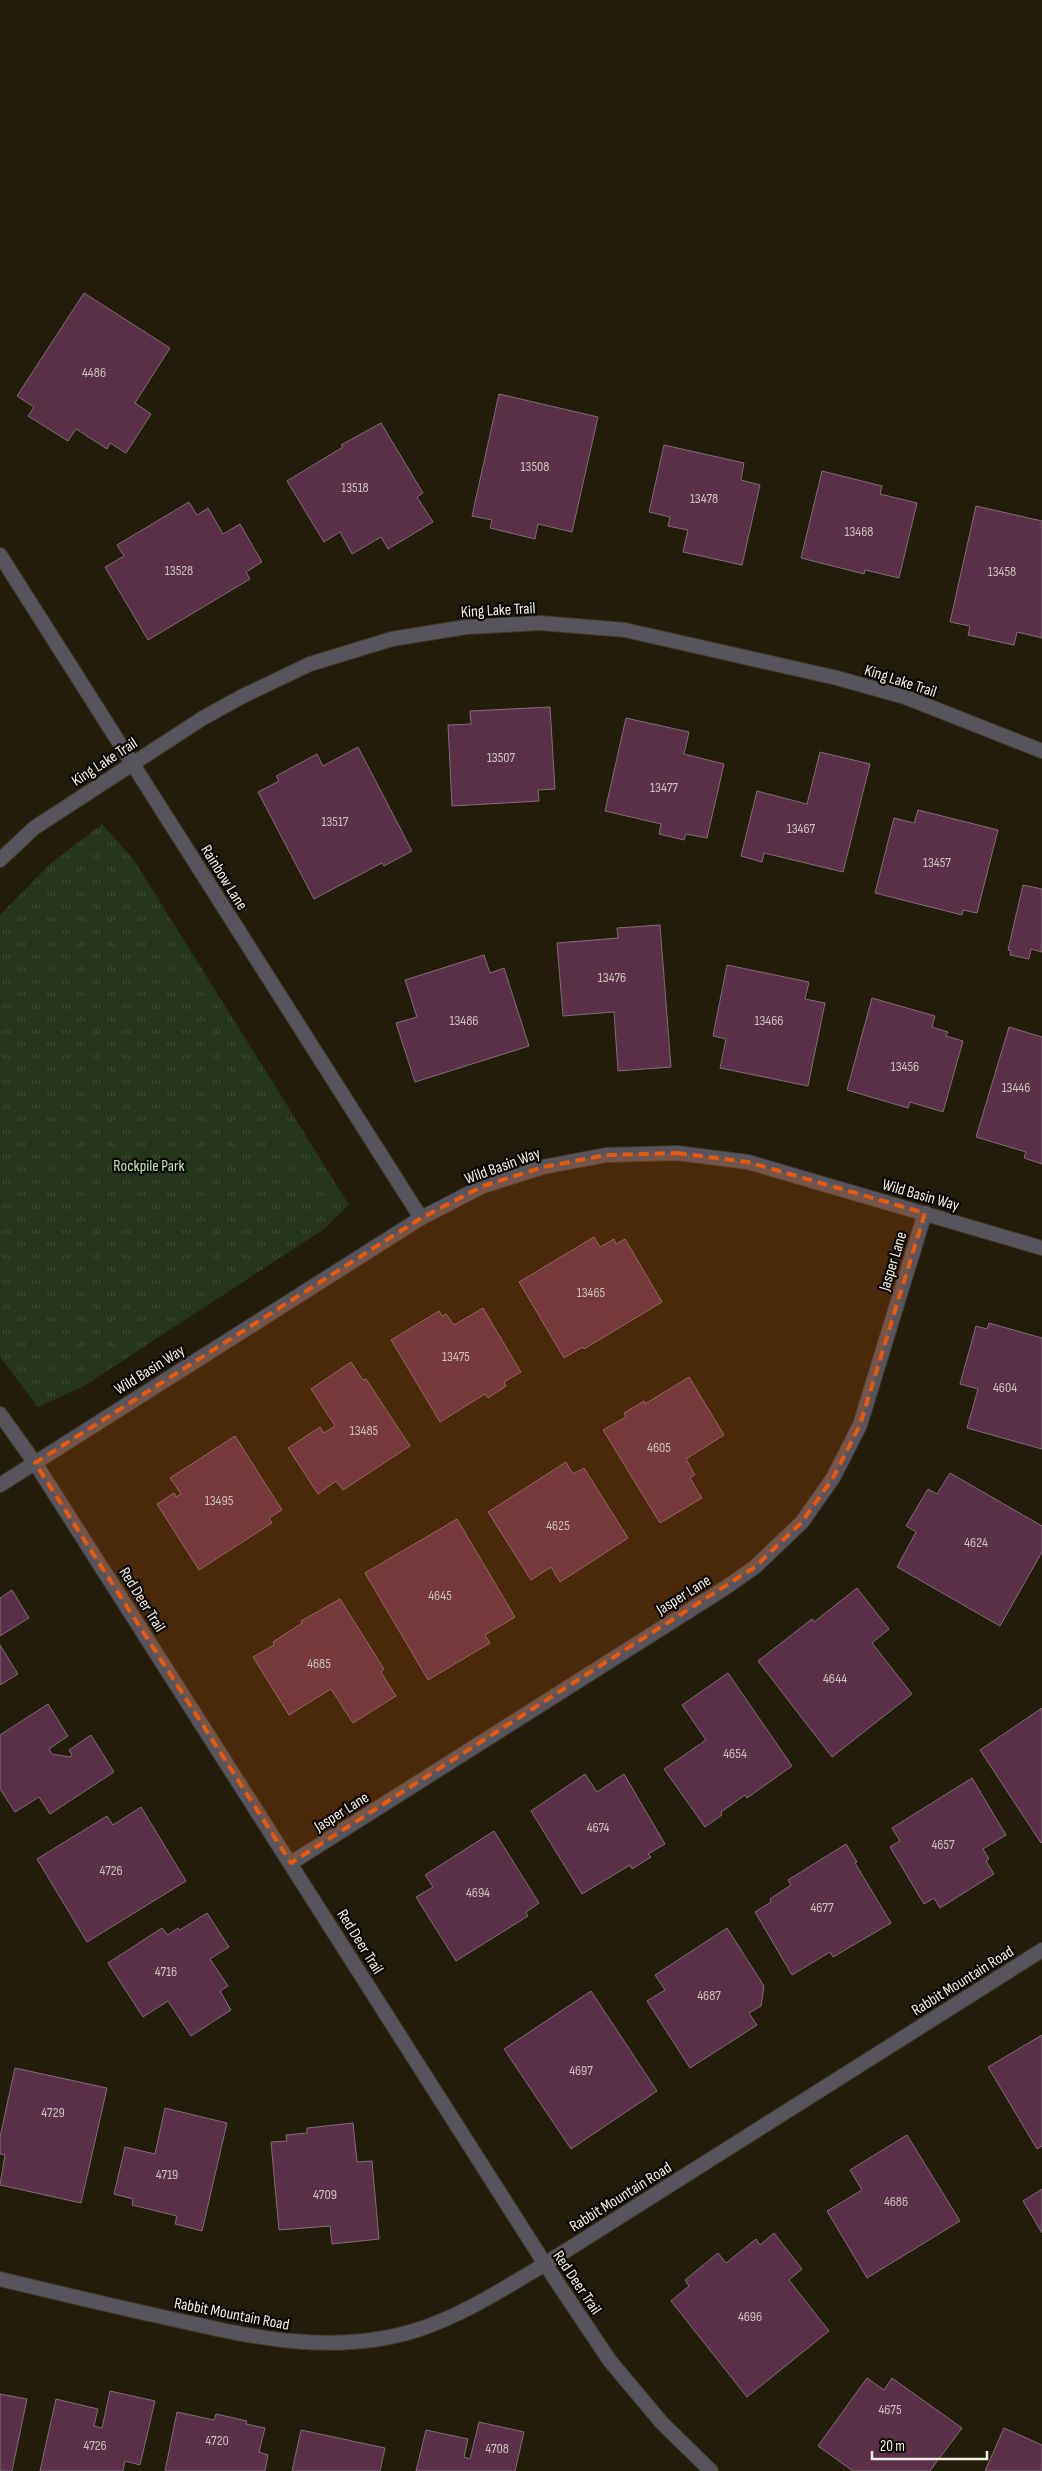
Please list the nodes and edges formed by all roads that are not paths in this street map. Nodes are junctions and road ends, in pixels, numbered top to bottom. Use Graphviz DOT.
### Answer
graph roads {
  1 [pos="0,555"];
  2 [pos="1042,751"];
  3 [pos="132,764"];
  4 [pos="0,860"];
  5 [pos="924,1213"];
  6 [pos="420,1218"];
  7 [pos="1042,1248"];
  8 [pos="0,1414"];
  9 [pos="35,1462"];
  10 [pos="0,1485"];
  11 [pos="291,1863"];
  12 [pos="1042,1950"];
  13 [pos="545,2264"];
  14 [pos="0,2280"];
  15 [pos="711,2471"];
  1 -- 3 [label="street, Rainbow Lane"];
  2 -- 3 [label="street, King Lake Trail"];
  3 -- 4 [label="street, King Lake Trail"];
  3 -- 6 [label="street, Rainbow Lane"];
  5 -- 6 [label="street, Wild Basin Way"];
  5 -- 7 [label="street, Wild Basin Way"];
  5 -- 11 [label="street, Jasper Lane"];
  6 -- 9 [label="street, Wild Basin Way"];
  8 -- 9 [label="street, Red Deer Trail"];
  9 -- 10 [label="street"];
  9 -- 11 [label="street, Red Deer Trail"];
  11 -- 13 [label="street, Red Deer Trail"];
  12 -- 13 [label="street, Rabbit Mountain Road"];
  13 -- 14 [label="street, Rabbit Mountain Road"];
  13 -- 15 [label="street, Red Deer Trail"];
}
